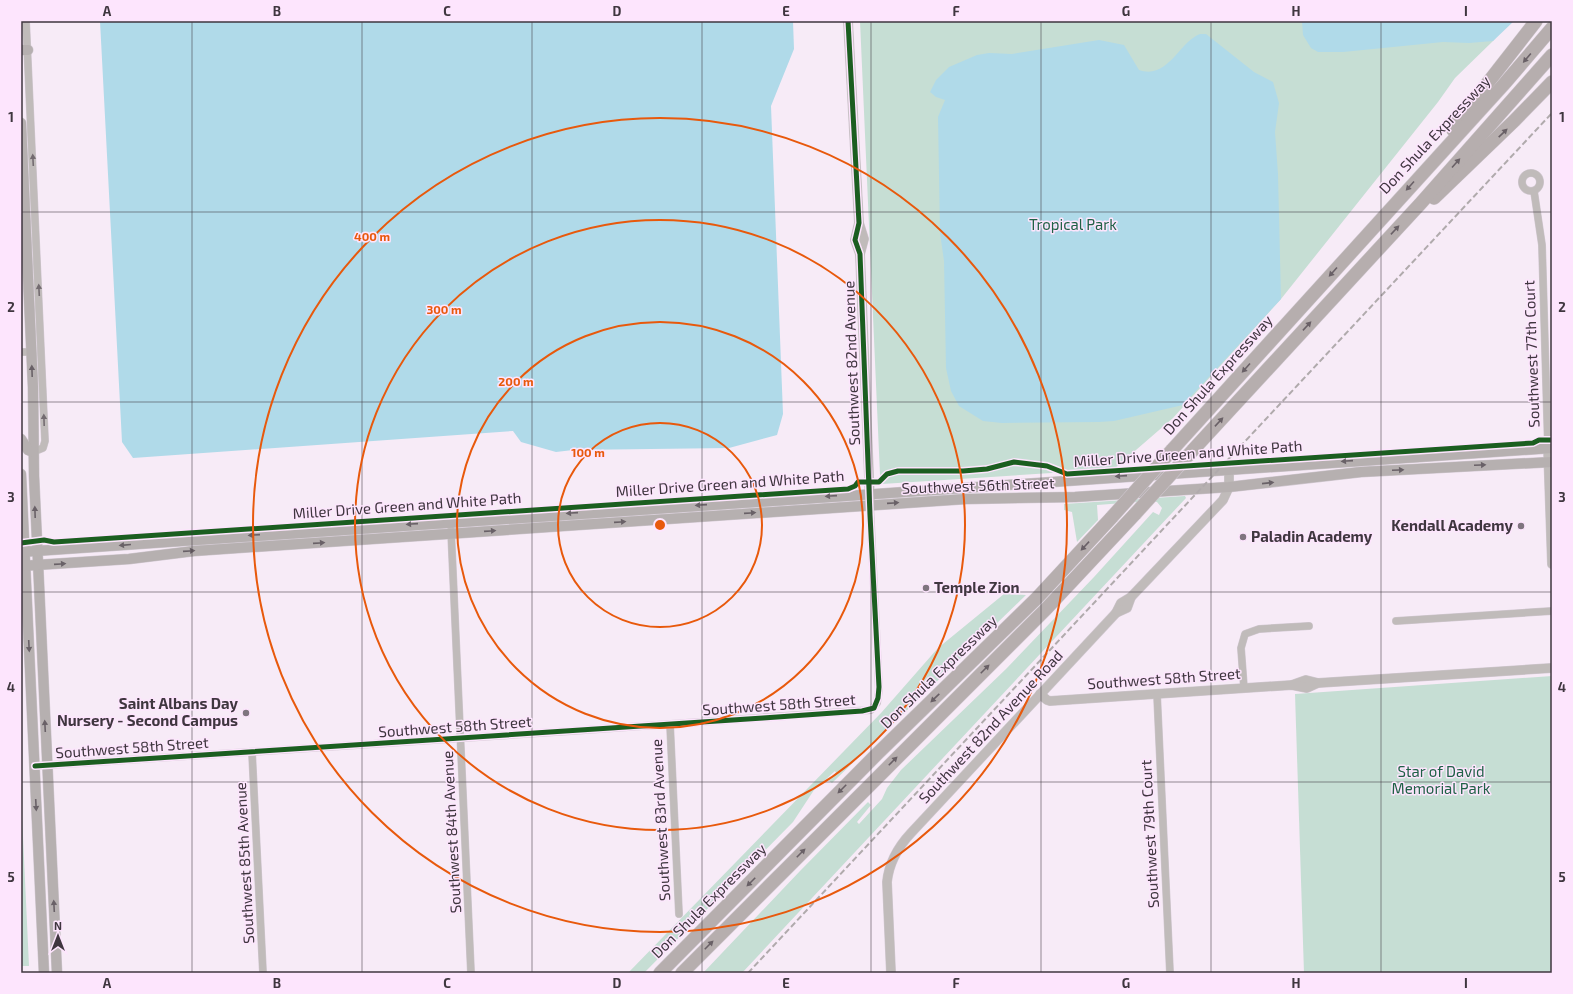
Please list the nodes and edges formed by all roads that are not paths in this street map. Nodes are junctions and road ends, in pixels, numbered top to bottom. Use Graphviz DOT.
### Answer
graph roads {
  1 [pos="26,21"];
  2 [pos="848,21"];
  3 [pos="1536,21"];
  4 [pos="1552,28"];
  5 [pos="24,50"];
  6 [pos="1552,55"];
  7 [pos="1552,82"];
  8 [pos="21,123"];
  9 [pos="1446,146"];
  10 [pos="22,148"];
  11 [pos="1534,191"];
  12 [pos="1421,203"];
  13 [pos="24,250"];
  14 [pos="21,352"];
  15 [pos="32,352"];
  16 [pos="21,438"];
  17 [pos="1550,448"];
  18 [pos="33,452"];
  19 [pos="1550,462"];
  20 [pos="1229,469"];
  21 [pos="21,474"];
  22 [pos="1229,487"];
  23 [pos="870,493"];
  24 [pos="870,505"];
  25 [pos="674,506"];
  26 [pos="675,518"];
  27 [pos="451,521"];
  28 [pos="279,533"];
  29 [pos="452,534"];
  30 [pos="280,545"];
  31 [pos="37,551"];
  32 [pos="23,552"];
  33 [pos="1552,564"];
  34 [pos="38,565"];
  35 [pos="23,566"];
  36 [pos="1552,611"];
  37 [pos="1396,621"];
  38 [pos="1309,626"];
  39 [pos="1552,668"];
  40 [pos="1244,688"];
  41 [pos="1040,694"];
  42 [pos="1157,694"];
  43 [pos="876,705"];
  44 [pos="670,724"];
  45 [pos="461,738"];
  46 [pos="252,752"];
  47 [pos="47,765"];
  48 [pos="34,766"];
  49 [pos="40,870"];
  50 [pos="52,870"];
  51 [pos="679,914"];
  52 [pos="55,939"];
  53 [pos="43,940"];
  54 [pos="44,972"];
  55 [pos="57,972"];
  56 [pos="263,973"];
  57 [pos="471,973"];
  58 [pos="660,973"];
  59 [pos="682,973"];
  60 [pos="891,973"];
  61 [pos="1170,973"];
  1 -- 5 [label="street"];
  2 -- 23 [label="street, Southwest 82nd Avenue"];
  3 -- 9 [label="highway"];
  4 -- 9 [label="highway, Don Shula Expressway, one-way"];
  18 -- 5 [label="street, one-way"];
  12 -- 6 [label="highway, Don Shula Expressway, one-way"];
  12 -- 7 [label="highway, one-way"];
  8 -- 10 [label="main road"];
  9 -- 58 [label="highway, Don Shula Expressway, one-way, bridge"];
  10 -- 13 [label="main road"];
  11 -- 17 [label="street, Southwest 77th Court"];
  59 -- 12 [label="highway, Don Shula Expressway, one-way, bridge"];
  13 -- 15 [label="main road"];
  14 -- 15 [label="street"];
  18 -- 15 [label="main road, one-way"];
  16 -- 18 [label="main road"];
  17 -- 19 [label="street, Southwest 77th Court"];
  17 -- 20 [label="main road, Southwest 56th Street, one-way"];
  31 -- 18 [label="main road, one-way"];
  22 -- 19 [label="main road, Southwest 56th Street, one-way"];
  19 -- 33 [label="street, Southwest 77th Court"];
  20 -- 22 [label="street"];
  20 -- 23 [label="main road, Southwest 56th Street, one-way"];
  21 -- 32 [label="main road"];
  24 -- 22 [label="main road, Southwest 56th Street, one-way"];
  22 -- 41 [label="street, Southwest 82nd Avenue Road"];
  23 -- 24 [label="street, Southwest 82nd Avenue"];
  23 -- 25 [label="main road, Southwest 56th Street, one-way"];
  26 -- 24 [label="main road, Southwest 56th Street, one-way"];
  24 -- 43 [label="street, Southwest 82nd Avenue"];
  25 -- 26 [label="main road"];
  25 -- 27 [label="main road, Southwest 56th Street, one-way"];
  29 -- 26 [label="main road, Southwest 56th Street, one-way"];
  27 -- 28 [label="main road, Southwest 56th Street, one-way"];
  27 -- 29 [label="street, Southwest 84th Avenue"];
  28 -- 30 [label="main road"];
  28 -- 31 [label="main road, Southwest 56th Street, one-way"];
  30 -- 29 [label="main road, Southwest 56th Street, one-way"];
  29 -- 45 [label="street, Southwest 84th Avenue"];
  34 -- 30 [label="main road, Southwest 56th Street, one-way"];
  31 -- 32 [label="main road, Southwest 56th Street"];
  31 -- 34 [label="main road"];
  32 -- 35 [label="main road"];
  34 -- 35 [label="main road, Southwest 56th Street"];
  47 -- 34 [label="main road, one-way"];
  35 -- 48 [label="main road, one-way"];
  36 -- 37 [label="street"];
  38 -- 40 [label="street"];
  39 -- 40 [label="street, Southwest 58th Street"];
  40 -- 42 [label="street, Southwest 58th Street"];
  41 -- 42 [label="street, Southwest 58th Street"];
  41 -- 60 [label="street, Southwest 82nd Avenue Road"];
  42 -- 61 [label="street, Southwest 79th Court"];
  43 -- 44 [label="street, Southwest 58th Street"];
  44 -- 45 [label="street, Southwest 58th Street"];
  44 -- 51 [label="street, Southwest 83rd Avenue"];
  45 -- 46 [label="street, Southwest 58th Street"];
  45 -- 57 [label="street, Southwest 84th Avenue"];
  46 -- 47 [label="street, Southwest 58th Street"];
  46 -- 56 [label="street, Southwest 85th Avenue"];
  47 -- 48 [label="street, Southwest 58th Street"];
  47 -- 50 [label="main road"];
  48 -- 49 [label="main road, one-way"];
  49 -- 50 [label="main road"];
  49 -- 53 [label="main road"];
  52 -- 50 [label="main road, one-way"];
  52 -- 53 [label="main road"];
  52 -- 55 [label="main road"];
  53 -- 54 [label="main road"];
  54 -- 55 [label="main road"];
}
